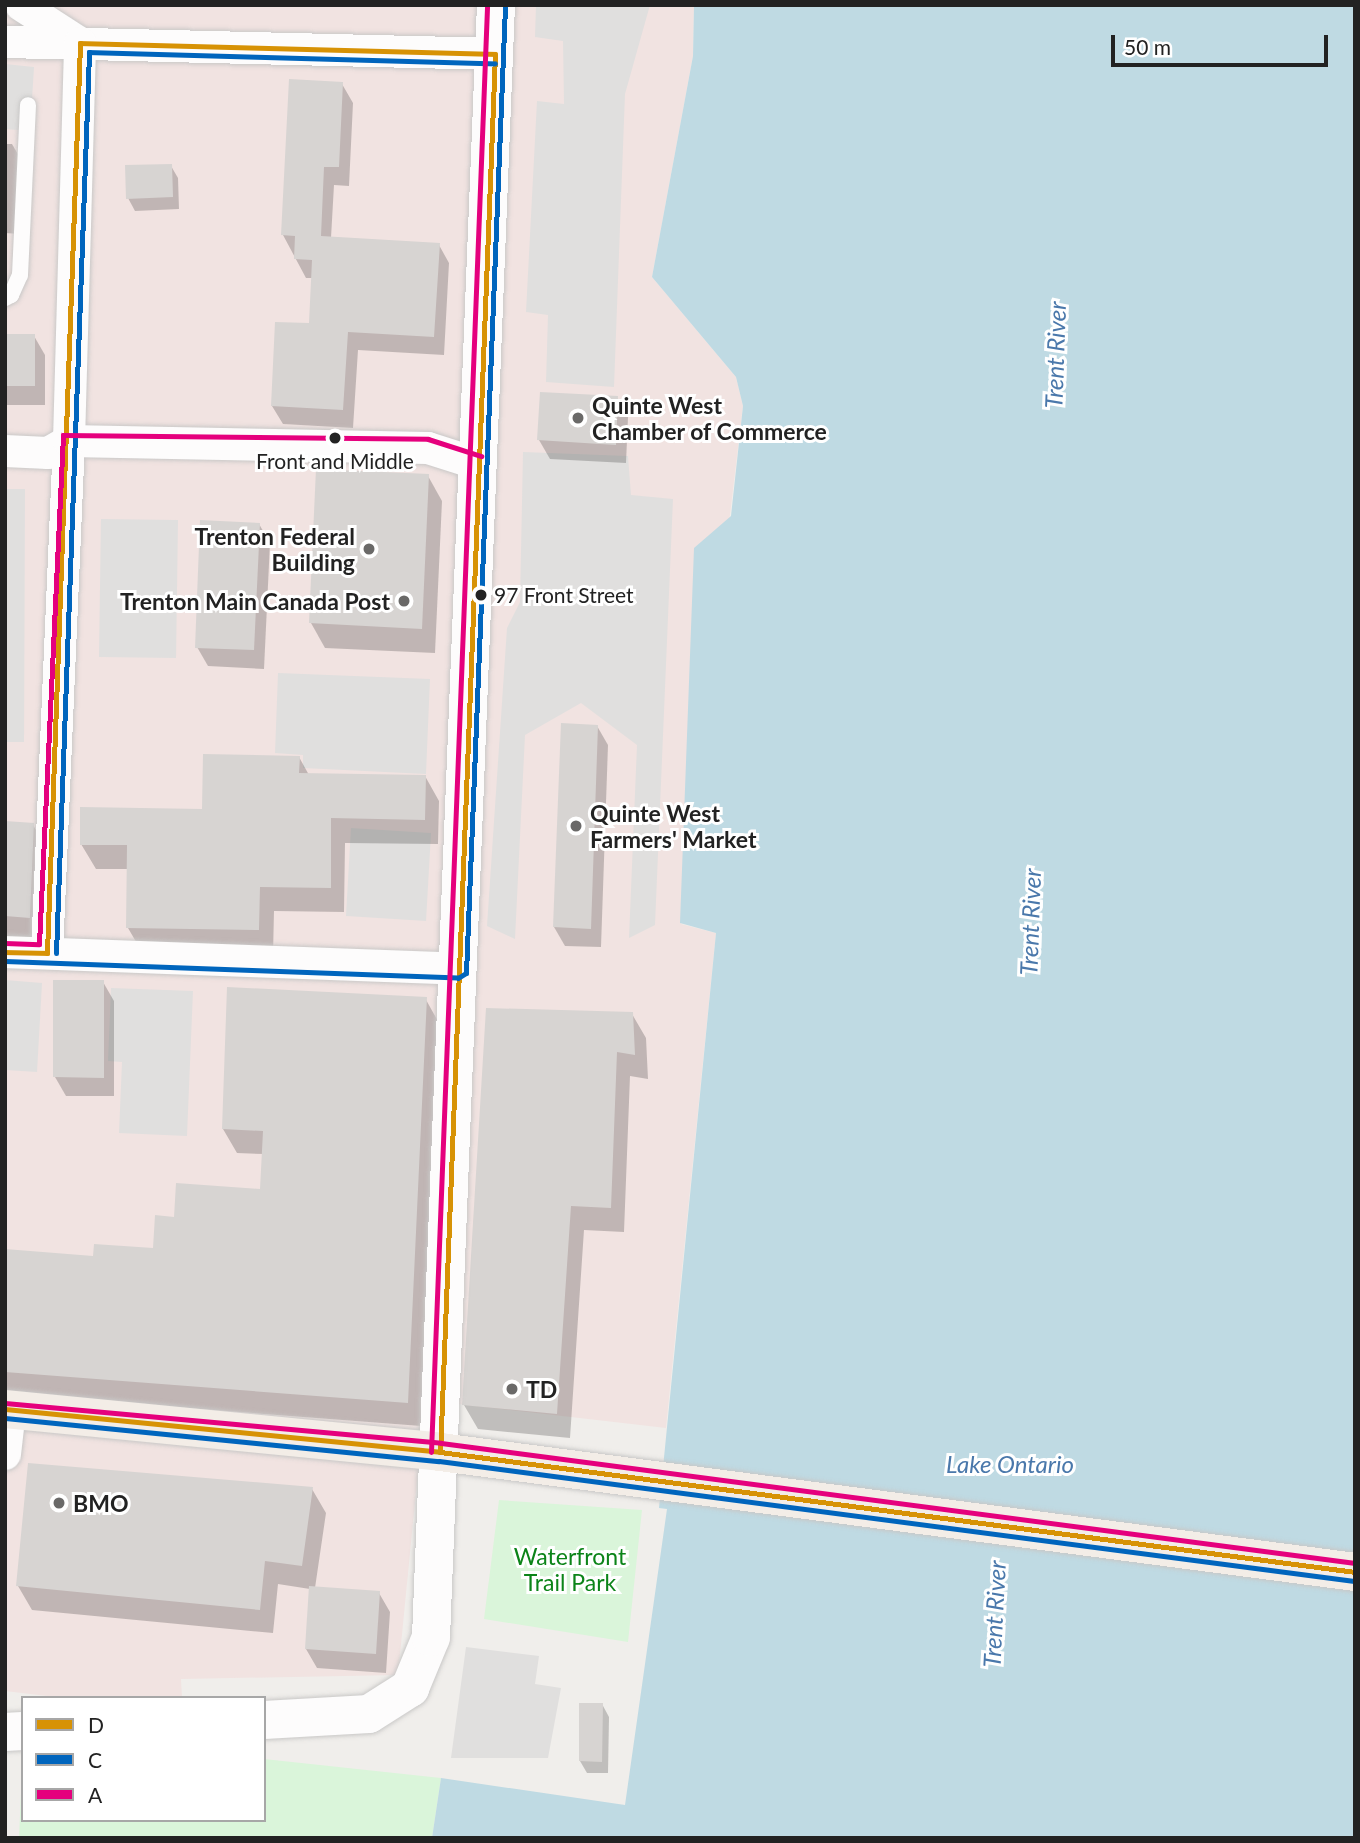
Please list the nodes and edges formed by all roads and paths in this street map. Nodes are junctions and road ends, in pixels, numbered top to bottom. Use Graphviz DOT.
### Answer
graph roads {
  1 [pos="21,5"];
  2 [pos="496,5"];
  3 [pos="5,42"];
  4 [pos="80,43"];
  5 [pos="495,54"];
  6 [pos="28,104"];
  7 [pos="5,298"];
  8 [pos="69,441"];
  9 [pos="5,451"];
  10 [pos="478,464"];
  11 [pos="5,952"];
  12 [pos="47,953"];
  13 [pos="458,969"];
  14 [pos="8,1410"];
  15 [pos="440,1452"];
  16 [pos="5,1454"];
  17 [pos="1355,1572"];
  18 [pos="266,1720"];
  1 -- 4 [label="street"];
  2 -- 5 [label="street"];
  3 -- 4 [label="street"];
  4 -- 5 [label="street"];
  4 -- 8 [label="street"];
  5 -- 10 [label="street"];
  6 -- 7 [label="lane"];
  8 -- 9 [label="street"];
  8 -- 10 [label="street"];
  8 -- 12 [label="street"];
  10 -- 13 [label="street"];
  11 -- 12 [label="street"];
  12 -- 13 [label="street"];
  13 -- 15 [label="street"];
  14 -- 15 [label="main road"];
  14 -- 16 [label="street"];
  15 -- 17 [label="main road"];
  15 -- 18 [label="street"];
}
